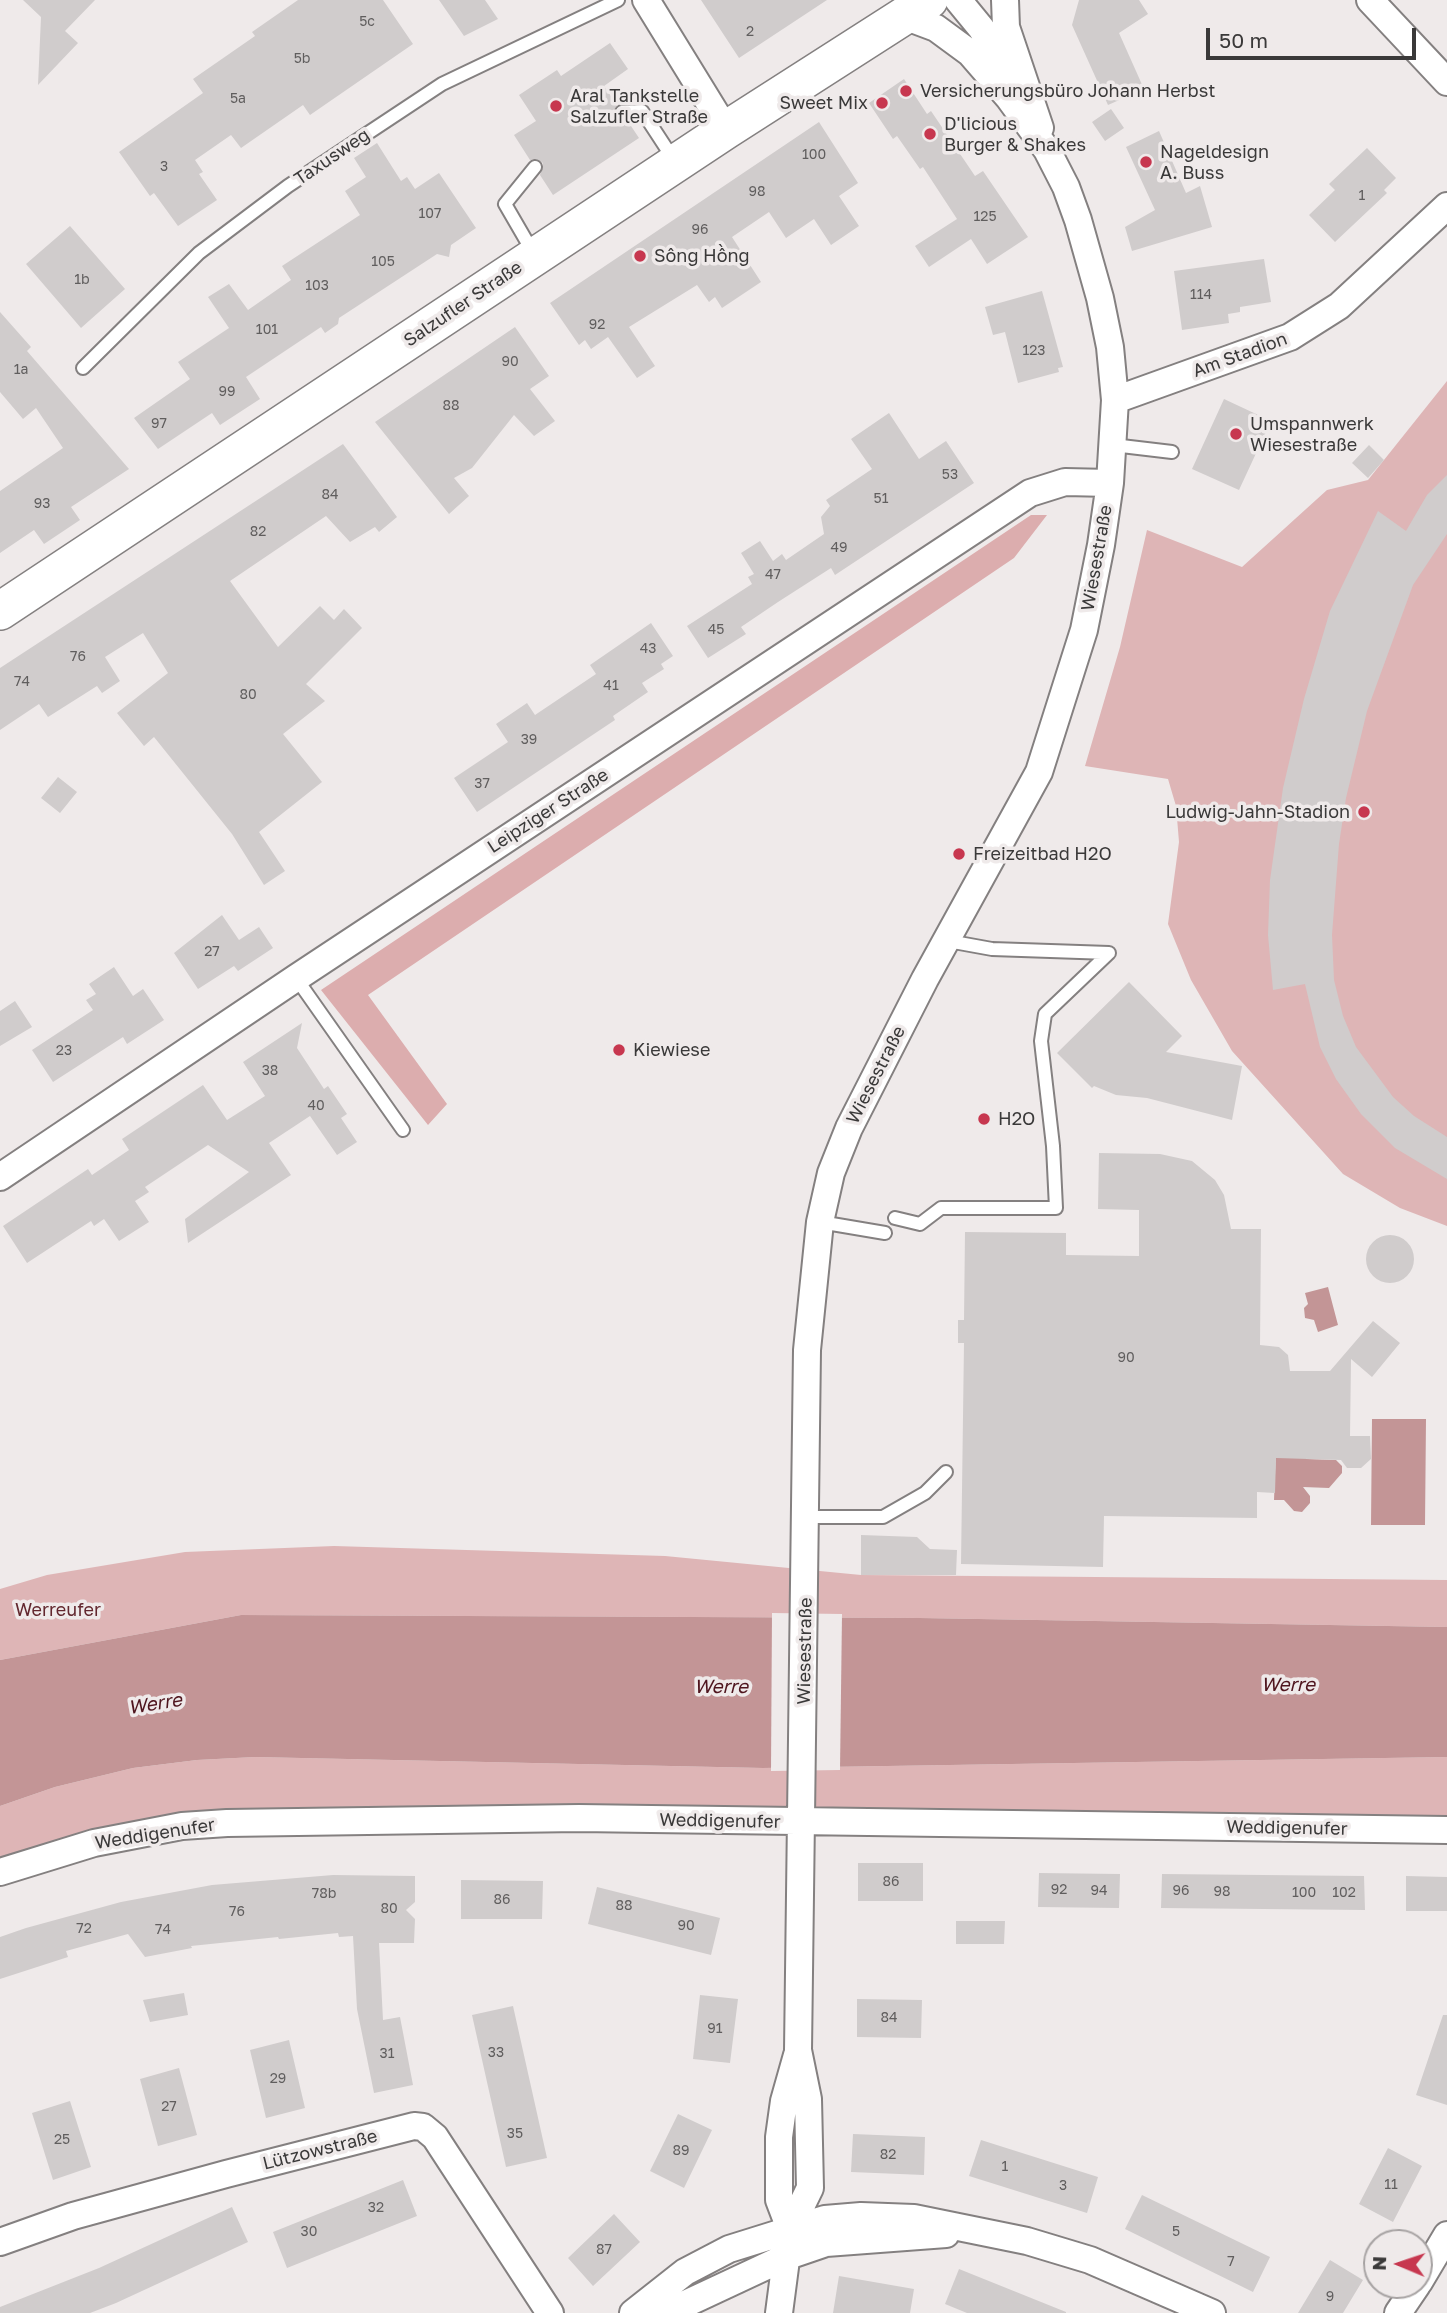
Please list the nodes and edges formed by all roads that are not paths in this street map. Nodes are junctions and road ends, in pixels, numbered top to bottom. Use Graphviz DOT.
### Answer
graph roads {
  1 [pos="618,0"];
  2 [pos="646,0"];
  3 [pos="949,0"];
  4 [pos="958,0"];
  5 [pos="1005,0"];
  6 [pos="1370,0"];
  7 [pos="916,8"];
  8 [pos="958,42"];
  9 [pos="1447,82"];
  10 [pos="622,112"];
  11 [pos="1035,112"];
  12 [pos="726,130"];
  13 [pos="1047,150"];
  14 [pos="676,163"];
  15 [pos="535,167"];
  16 [pos="1447,206"];
  17 [pos="535,256"];
  18 [pos="83,368"];
  19 [pos="1115,400"];
  20 [pos="1113,445"];
  21 [pos="1172,452"];
  22 [pos="1110,482"];
  23 [pos="0,611"];
  24 [pos="948,941"];
  25 [pos="296,978"];
  26 [pos="403,1130"];
  27 [pos="0,1177"];
  28 [pos="895,1218"];
  29 [pos="820,1222"];
  30 [pos="885,1233"];
  31 [pos="946,1472"];
  32 [pos="806,1517"];
  33 [pos="803,1823"];
  34 [pos="1447,1830"];
  35 [pos="0,1872"];
  36 [pos="790,2229"];
  37 [pos="972,2232"];
  38 [pos="1447,2235"];
  39 [pos="0,2242"];
  40 [pos="788,2256"];
  41 [pos="1433,2259"];
  42 [pos="550,2313"];
  43 [pos="633,2313"];
  44 [pos="666,2313"];
  45 [pos="779,2313"];
  46 [pos="1212,2313"];
  1 -- 18 [label="lane, Taxusweg"];
  2 -- 12 [label="street"];
  3 -- 8 [label="street"];
  4 -- 11 [label="street, Wiesestraße"];
  5 -- 11 [label="street, Wiesestraße"];
  6 -- 9 [label="street"];
  7 -- 8 [label="street, Wiesestraße"];
  7 -- 12 [label="main road, Salzufler Straße"];
  8 -- 13 [label="street, Wiesestraße"];
  10 -- 14 [label="lane"];
  11 -- 13 [label="street, Wiesestraße"];
  12 -- 14 [label="main road, Salzufler Straße"];
  13 -- 19 [label="street, Wiesestraße"];
  14 -- 17 [label="main road, Salzufler Straße"];
  15 -- 17 [label="lane"];
  16 -- 19 [label="street, Am Stadion"];
  17 -- 23 [label="main road, Salzufler Straße"];
  19 -- 20 [label="street, Wiesestraße"];
  20 -- 21 [label="lane"];
  20 -- 22 [label="street, Wiesestraße"];
  22 -- 24 [label="street, Wiesestraße"];
  22 -- 25 [label="street, Leipziger Straße"];
  24 -- 28 [label="lane"];
  24 -- 29 [label="street, Wiesestraße"];
  25 -- 26 [label="lane"];
  25 -- 27 [label="street, Leipziger Straße"];
  29 -- 30 [label="lane"];
  29 -- 32 [label="street, Wiesestraße"];
  31 -- 32 [label="lane"];
  32 -- 33 [label="street, Wiesestraße"];
  33 -- 34 [label="street, Weddigenufer"];
  33 -- 35 [label="street, Weddigenufer"];
  33 -- 36 [label="street, Wiesestraße"];
  36 -- 37 [label="street"];
  36 -- 40 [label="street, Wiesestraße"];
  36 -- 43 [label="street"];
  37 -- 40 [label="street"];
  37 -- 46 [label="street"];
  38 -- 41 [label="street"];
  39 -- 42 [label="street, Lützowstraße"];
  40 -- 44 [label="street"];
  40 -- 45 [label="street, Wiesestraße"];
}
